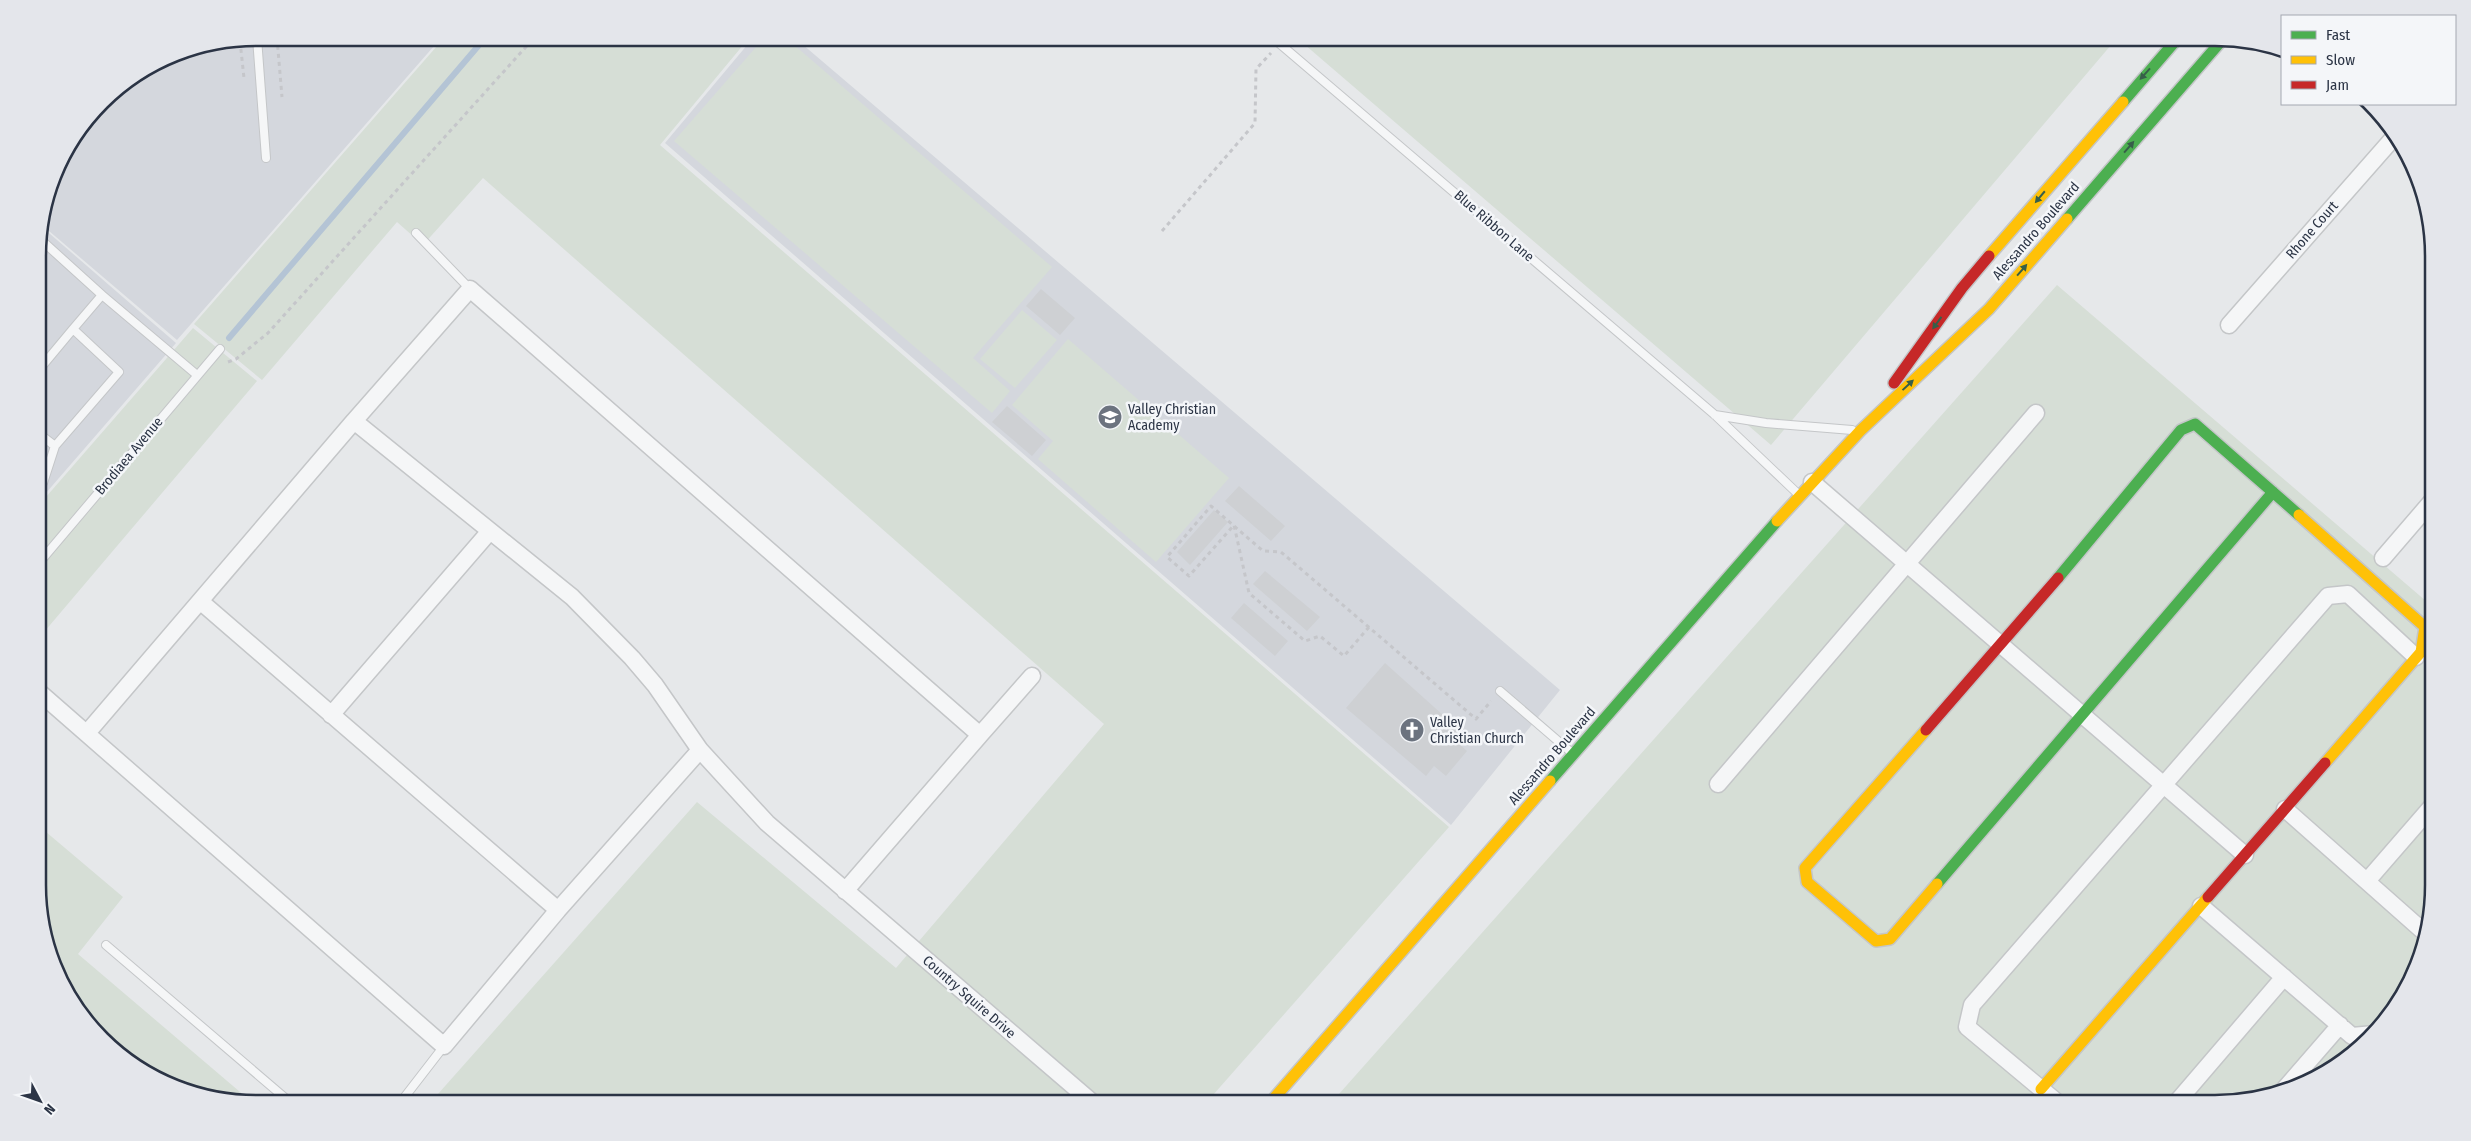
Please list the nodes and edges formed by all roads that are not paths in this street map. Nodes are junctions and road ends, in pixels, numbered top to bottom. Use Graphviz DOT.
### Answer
graph roads {
  1 [pos="259,46"];
  2 [pos="1284,46"];
  3 [pos="2171,46"];
  4 [pos="2217,46"];
  5 [pos="2391,141"];
  6 [pos="266,158"];
  7 [pos="416,233"];
  8 [pos="47,245"];
  9 [pos="470,289"];
  10 [pos="102,295"];
  11 [pos="2229,325"];
  12 [pos="72,329"];
  13 [pos="220,349"];
  14 [pos="46,360"];
  15 [pos="197,376"];
  16 [pos="2036,413"];
  17 [pos="1715,415"];
  18 [pos="354,421"];
  19 [pos="1860,431"];
  20 [pos="46,439"];
  21 [pos="55,446"];
  22 [pos="46,473"];
  23 [pos="1812,482"];
  24 [pos="2273,492"];
  25 [pos="1799,495"];
  26 [pos="2425,509"];
  27 [pos="490,531"];
  28 [pos="46,555"];
  29 [pos="2383,558"];
  30 [pos="1906,562"];
  31 [pos="200,601"];
  32 [pos="2001,645"];
  33 [pos="2416,658"];
  34 [pos="1032,676"];
  35 [pos="1500,691"];
  36 [pos="46,698"];
  37 [pos="331,715"];
  38 [pos="2084,716"];
  39 [pos="87,733"];
  40 [pos="980,735"];
  41 [pos="700,750"];
  42 [pos="1573,754"];
  43 [pos="1718,784"];
  44 [pos="2164,785"];
  45 [pos="2285,809"];
  46 [pos="2425,814"];
  47 [pos="2245,855"];
  48 [pos="2367,881"];
  49 [pos="846,891"];
  50 [pos="2201,906"];
  51 [pos="558,910"];
  52 [pos="2421,928"];
  53 [pos="106,945"];
  54 [pos="2284,977"];
  55 [pos="2340,1025"];
  56 [pos="2361,1035"];
  57 [pos="444,1046"];
  58 [pos="2293,1080"];
  59 [pos="2041,1088"];
  60 [pos="281,1095"];
  61 [pos="407,1095"];
  62 [pos="1084,1095"];
  63 [pos="1277,1095"];
  64 [pos="2049,1095"];
  65 [pos="2183,1095"];
  1 -- 6 [label="lane"];
  2 -- 17 [label="lane, Blue Ribbon Lane"];
  3 -- 19 [label="street, Alessandro Boulevard, one-way"];
  19 -- 4 [label="street, Alessandro Boulevard, one-way"];
  5 -- 11 [label="street, Rhone Court"];
  7 -- 9 [label="lane"];
  8 -- 10 [label="lane"];
  9 -- 18 [label="street"];
  9 -- 40 [label="street"];
  10 -- 12 [label="lane"];
  10 -- 15 [label="lane"];
  12 -- 14 [label="lane"];
  12 -- 21 [label="lane"];
  13 -- 15 [label="lane, Brodiaea Avenue"];
  15 -- 28 [label="lane, Brodiaea Avenue"];
  16 -- 30 [label="street"];
  17 -- 19 [label="lane"];
  17 -- 25 [label="lane, Blue Ribbon Lane"];
  18 -- 27 [label="street, Country Squire Drive"];
  18 -- 31 [label="street"];
  19 -- 23 [label="street, Alessandro Boulevard"];
  20 -- 21 [label="lane"];
  21 -- 22 [label="lane"];
  23 -- 25 [label="street, Alessandro Boulevard"];
  23 -- 30 [label="street"];
  24 -- 32 [label="street"];
  24 -- 33 [label="street"];
  24 -- 38 [label="street"];
  25 -- 42 [label="street, Alessandro Boulevard"];
  26 -- 29 [label="street"];
  27 -- 37 [label="street"];
  27 -- 41 [label="street, Country Squire Drive"];
  30 -- 32 [label="street"];
  30 -- 43 [label="street"];
  31 -- 37 [label="street"];
  31 -- 39 [label="street"];
  32 -- 38 [label="street"];
  32 -- 38 [label="street"];
  33 -- 44 [label="street"];
  33 -- 45 [label="street"];
  34 -- 40 [label="street"];
  35 -- 42 [label="lane"];
  36 -- 39 [label="street"];
  37 -- 51 [label="street"];
  38 -- 44 [label="street"];
  39 -- 57 [label="street"];
  40 -- 49 [label="street"];
  41 -- 49 [label="street, Country Squire Drive"];
  41 -- 51 [label="street"];
  42 -- 63 [label="street, Alessandro Boulevard"];
  44 -- 47 [label="street"];
  44 -- 59 [label="street"];
  45 -- 47 [label="street"];
  45 -- 48 [label="street"];
  46 -- 48 [label="street"];
  47 -- 50 [label="street"];
  48 -- 52 [label="street"];
  49 -- 62 [label="street, Country Squire Drive"];
  50 -- 54 [label="street"];
  50 -- 59 [label="street"];
  51 -- 57 [label="street"];
  53 -- 60 [label="lane"];
  54 -- 55 [label="street"];
  54 -- 65 [label="street"];
  55 -- 56 [label="street"];
  55 -- 58 [label="street"];
  57 -- 61 [label="lane"];
  59 -- 64 [label="street"];
}
